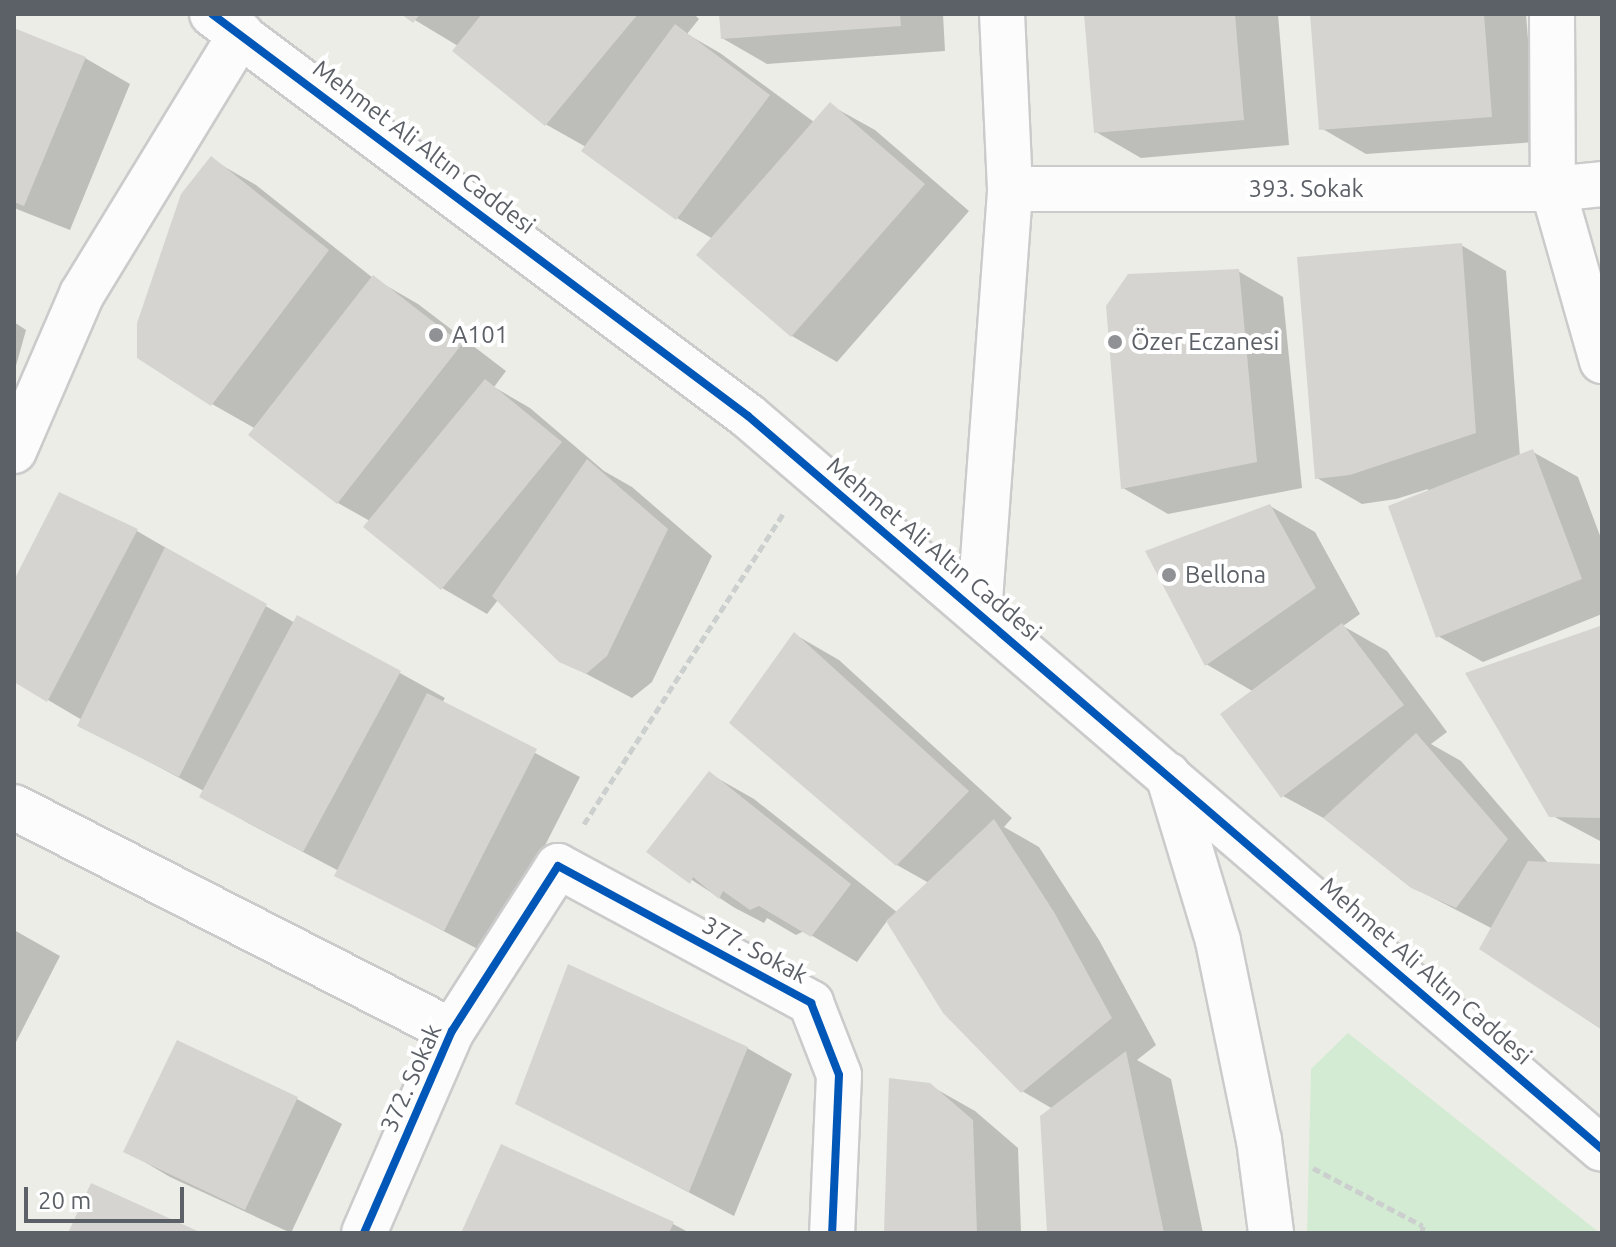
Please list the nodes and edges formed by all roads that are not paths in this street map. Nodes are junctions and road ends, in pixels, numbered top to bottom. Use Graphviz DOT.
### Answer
graph roads {
  1 [pos="1002,14"];
  2 [pos="1552,14"];
  3 [pos="226,24"];
  4 [pos="1602,184"];
  5 [pos="1010,189"];
  6 [pos="1553,189"];
  7 [pos="1602,361"];
  8 [pos="14,451"];
  9 [pos="979,614"];
  10 [pos="1168,775"];
  11 [pos="14,807"];
  12 [pos="558,866"];
  13 [pos="452,1031"];
  14 [pos="1602,1149"];
  15 [pos="364,1233"];
  16 [pos="832,1233"];
  17 [pos="1271,1233"];
  1 -- 5 [label="street"];
  2 -- 6 [label="street"];
  3 -- 8 [label="street"];
  3 -- 9 [label="street, Mehmet Ali Altın Caddesi"];
  4 -- 6 [label="street, 393. Sokak"];
  5 -- 6 [label="street, 393. Sokak"];
  5 -- 9 [label="street"];
  6 -- 7 [label="street"];
  9 -- 10 [label="street, Mehmet Ali Altın Caddesi"];
  10 -- 14 [label="street, Mehmet Ali Altın Caddesi"];
  10 -- 17 [label="street"];
  11 -- 13 [label="street"];
  12 -- 13 [label="street, 372. Sokak"];
  12 -- 16 [label="street, 377. Sokak"];
  13 -- 15 [label="street, 372. Sokak"];
}
